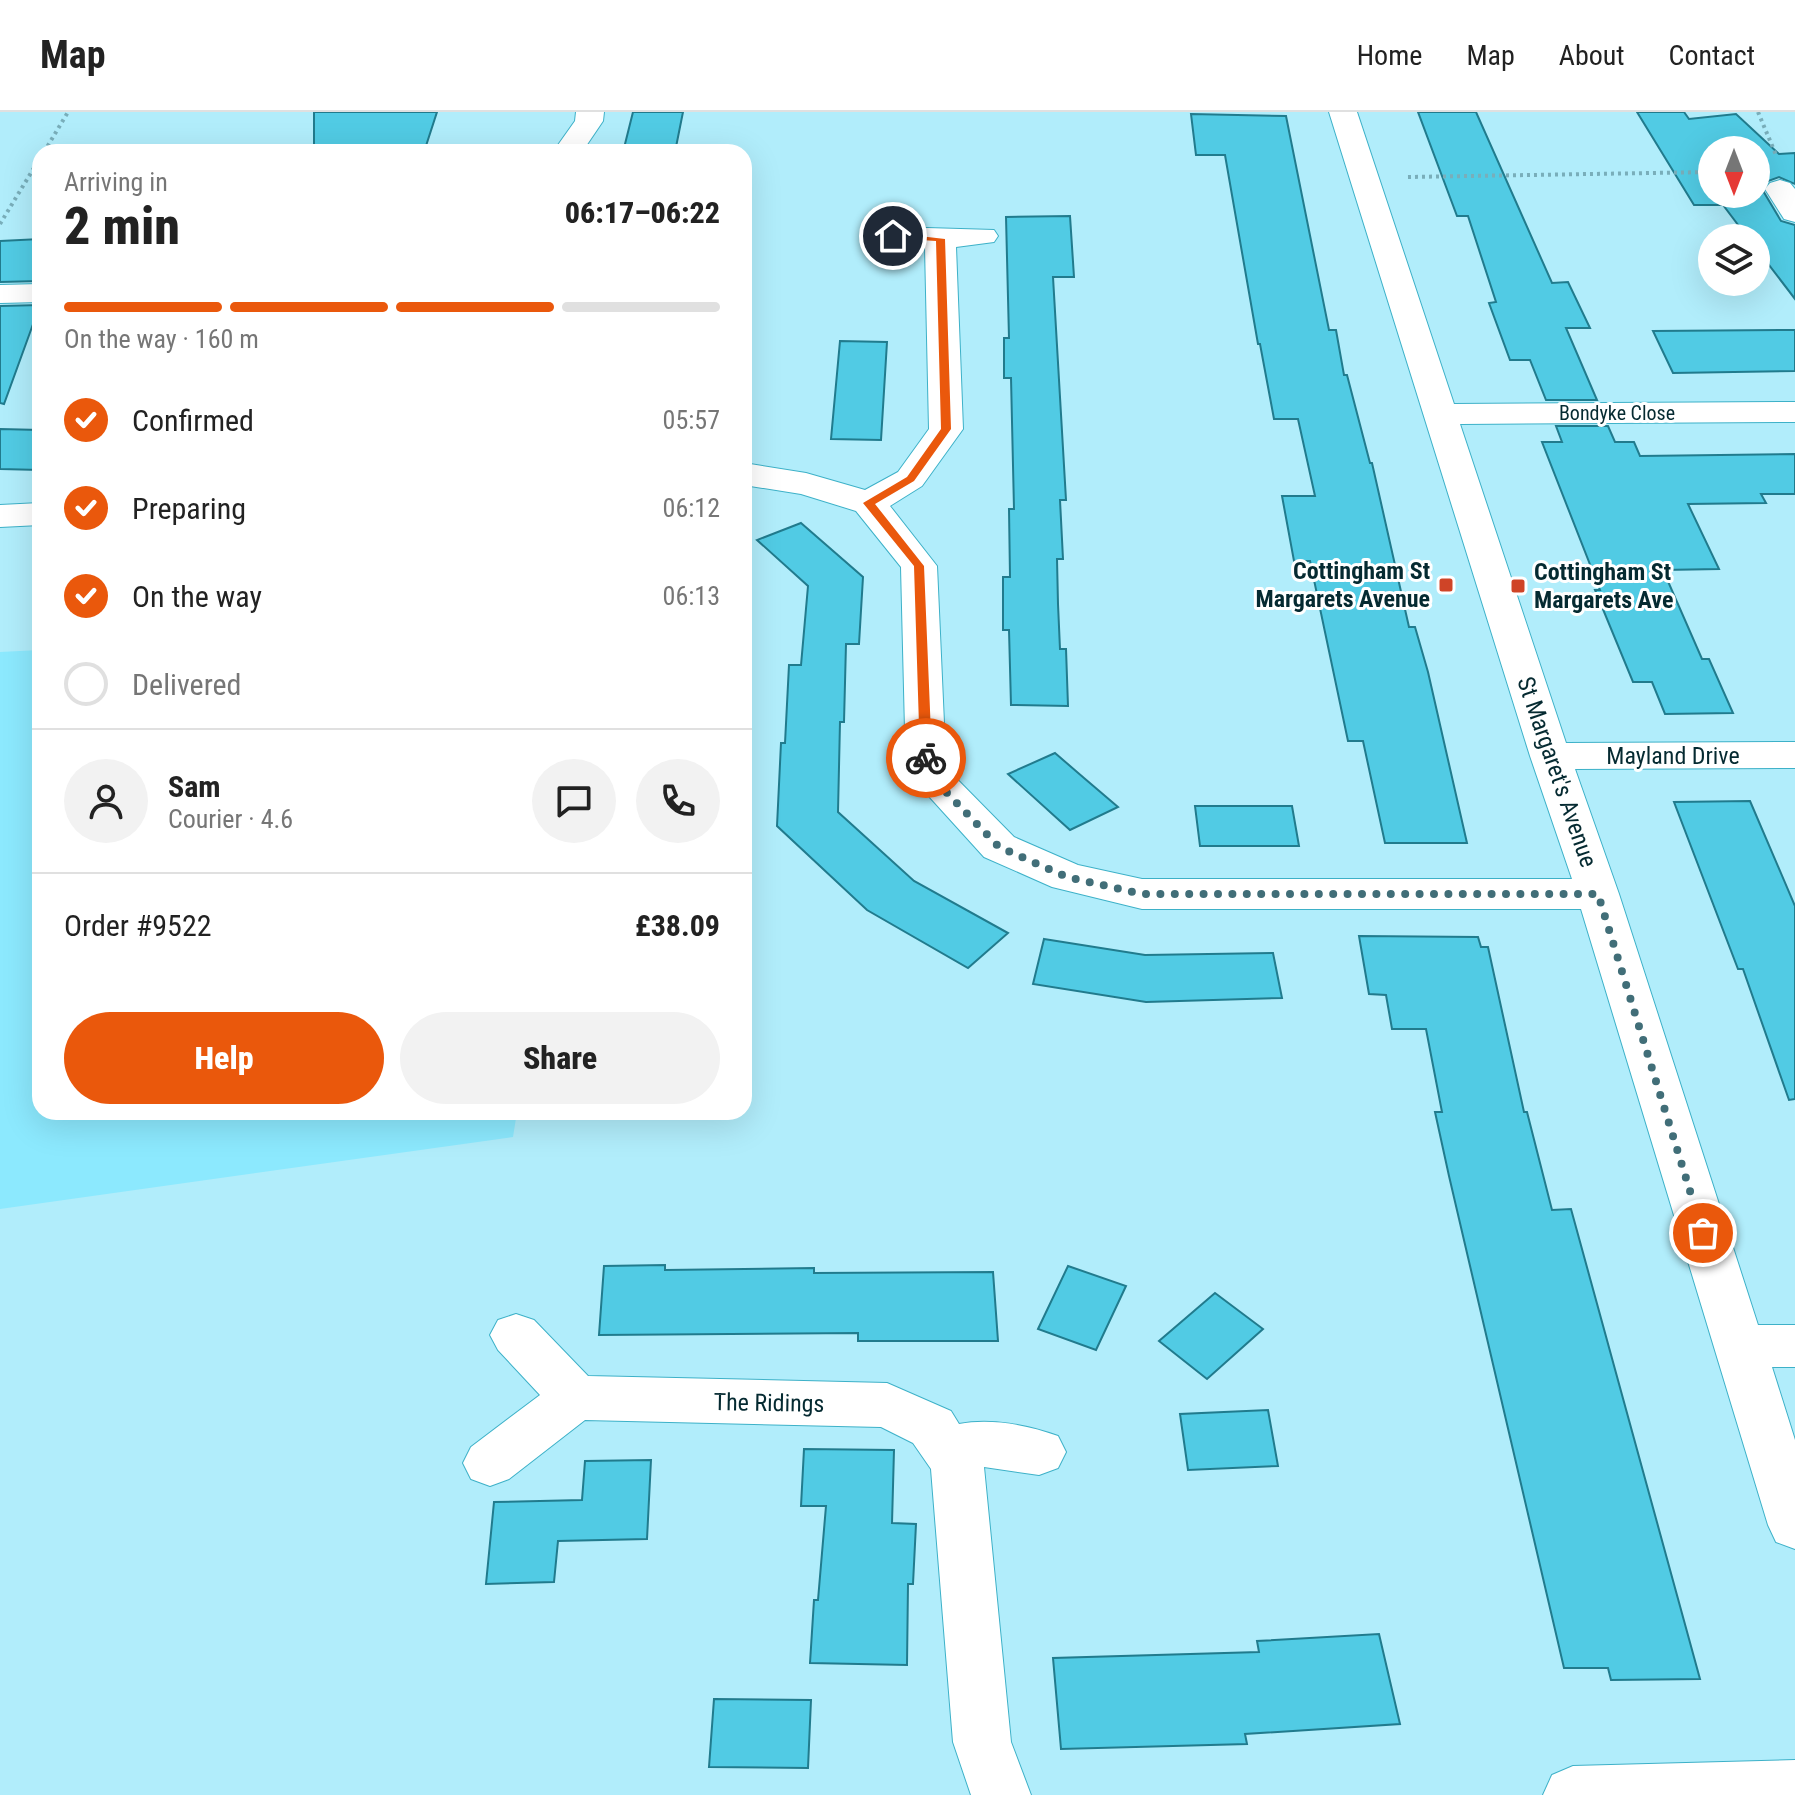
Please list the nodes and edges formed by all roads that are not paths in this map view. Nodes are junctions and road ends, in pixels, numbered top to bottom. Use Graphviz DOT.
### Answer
graph roads {
  1 [pos="590,112"];
  2 [pos="1343,112"];
  3 [pos="573,144"];
  4 [pos="893,236"];
  5 [pos="983,236"];
  6 [pos="940,239"];
  7 [pos="32,293"];
  8 [pos="0,294"];
  9 [pos="1795,412"];
  10 [pos="1439,414"];
  11 [pos="752,475"];
  12 [pos="869,503"];
  13 [pos="32,514"];
  14 [pos="0,516"];
  15 [pos="1795,755"];
  16 [pos="1550,756"];
  17 [pos="1598,894"];
  18 [pos="516,1335"];
  19 [pos="1738,1346"];
  20 [pos="1795,1346"];
  21 [pos="575,1398"];
  22 [pos="947,1449"];
  23 [pos="1039,1452"];
  24 [pos="490,1463"];
  25 [pos="1795,1525"];
  26 [pos="1795,1789"];
  27 [pos="1001,1795"];
  28 [pos="1573,1795"];
  1 -- 3 [label="street"];
  2 -- 10 [label="street, St Margaret's Avenue"];
  4 -- 6 [label="street"];
  5 -- 6 [label="street"];
  6 -- 12 [label="street"];
  7 -- 8 [label="street"];
  9 -- 10 [label="street, Bondyke Close"];
  10 -- 16 [label="street, St Margaret's Avenue"];
  11 -- 12 [label="street"];
  12 -- 17 [label="street"];
  13 -- 14 [label="street"];
  15 -- 16 [label="street, Mayland Drive"];
  16 -- 17 [label="street, St Margaret's Avenue"];
  17 -- 19 [label="street, St Margaret's Avenue"];
  18 -- 21 [label="street"];
  19 -- 20 [label="street"];
  19 -- 25 [label="street, St Margaret's Avenue"];
  21 -- 22 [label="street, The Ridings"];
  21 -- 24 [label="street"];
  22 -- 23 [label="street"];
  22 -- 27 [label="street, The Ridings"];
  26 -- 28 [label="street"];
}
